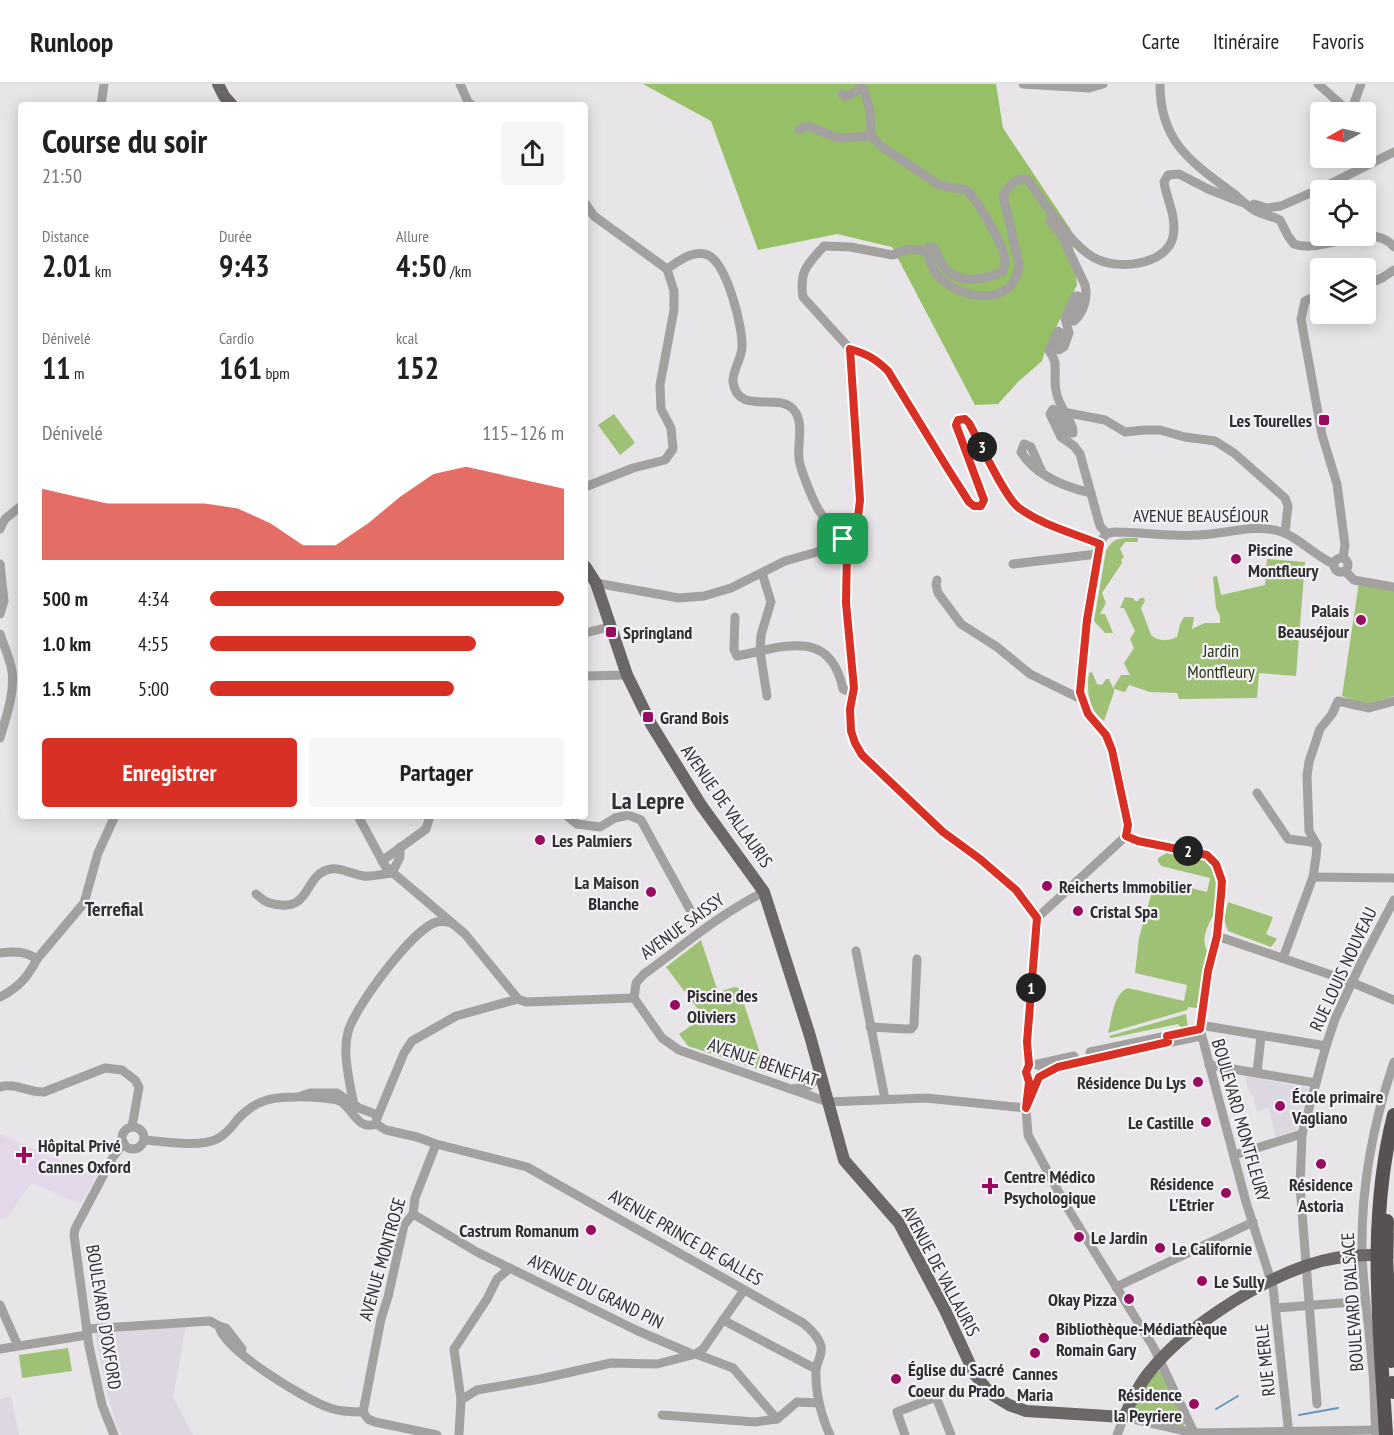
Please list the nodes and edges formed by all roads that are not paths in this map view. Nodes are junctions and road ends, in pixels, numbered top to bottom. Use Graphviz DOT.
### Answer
graph roads {
  1 [pos="104,84"];
  2 [pos="218,84"];
  3 [pos="460,84"];
  4 [pos="1023,84"];
  5 [pos="1103,84"];
  6 [pos="1160,84"];
  7 [pos="1318,84"];
  8 [pos="1361,84"];
  9 [pos="1058,85"];
  10 [pos="842,94"];
  11 [pos="101,102"];
  12 [pos="229,102"];
  13 [pos="468,102"];
  14 [pos="799,130"];
  15 [pos="871,136"];
  16 [pos="1394,152"];
  17 [pos="1244,203"];
  18 [pos="588,207"];
  19 [pos="1054,217"];
  20 [pos="1394,247"];
  21 [pos="926,251"];
  22 [pos="667,269"];
  23 [pos="1394,270"];
  24 [pos="1376,280"];
  25 [pos="1310,299"];
  26 [pos="850,349"];
  27 [pos="1063,412"];
  28 [pos="1042,472"];
  29 [pos="588,486"];
  30 [pos="1091,493"];
  31 [pos="18,508"];
  32 [pos="0,529"];
  33 [pos="1285,533"];
  34 [pos="1107,534"];
  35 [pos="843,539"];
  36 [pos="1100,544"];
  37 [pos="1097,554"];
  38 [pos="1343,558"];
  39 [pos="0,564"];
  40 [pos="1013,564"];
  41 [pos="1334,564"];
  42 [pos="588,571"];
  43 [pos="1345,571"];
  44 [pos="763,576"];
  45 [pos="937,580"];
  46 [pos="596,583"];
  47 [pos="1394,587"];
  48 [pos="0,614"];
  49 [pos="735,617"];
  50 [pos="609,627"];
  51 [pos="588,632"];
  52 [pos="0,634"];
  53 [pos="760,651"];
  54 [pos="627,675"];
  55 [pos="588,676"];
  56 [pos="853,693"];
  57 [pos="767,696"];
  58 [pos="1081,699"];
  59 [pos="1394,701"];
  60 [pos="0,738"];
  61 [pos="1257,793"];
  62 [pos="114,819"];
  63 [pos="360,819"];
  64 [pos="429,819"];
  65 [pos="571,819"];
  66 [pos="1126,836"];
  67 [pos="1317,845"];
  68 [pos="400,847"];
  69 [pos="386,866"];
  70 [pos="1312,877"];
  71 [pos="1394,878"];
  72 [pos="764,892"];
  73 [pos="256,894"];
  74 [pos="1394,900"];
  75 [pos="430,905"];
  76 [pos="1037,918"];
  77 [pos="453,923"];
  78 [pos="698,924"];
  79 [pos="428,927"];
  80 [pos="1217,936"];
  81 [pos="856,951"];
  82 [pos="0,953"];
  83 [pos="1283,958"];
  84 [pos="37,959"];
  85 [pos="917,959"];
  86 [pos="1352,982"];
  87 [pos="0,997"];
  88 [pos="634,998"];
  89 [pos="518,999"];
  90 [pos="1394,1000"];
  91 [pos="870,1027"];
  92 [pos="1200,1030"];
  93 [pos="1261,1036"];
  94 [pos="1168,1039"];
  95 [pos="1326,1046"];
  96 [pos="1394,1062"];
  97 [pos="1035,1064"];
  98 [pos="1209,1065"];
  99 [pos="1257,1073"];
  100 [pos="820,1075"];
  101 [pos="1034,1077"];
  102 [pos="1316,1083"];
  103 [pos="0,1087"];
  104 [pos="351,1087"];
  105 [pos="791,1089"];
  106 [pos="340,1095"];
  107 [pos="302,1096"];
  108 [pos="885,1099"];
  109 [pos="828,1102"];
  110 [pos="354,1104"];
  111 [pos="1026,1108"];
  112 [pos="1394,1116"];
  113 [pos="357,1119"];
  114 [pos="376,1121"];
  115 [pos="132,1127"];
  116 [pos="1302,1134"];
  117 [pos="144,1140"];
  118 [pos="123,1143"];
  119 [pos="436,1144"];
  120 [pos="1394,1153"];
  121 [pos="1234,1155"];
  122 [pos="413,1214"];
  123 [pos="1253,1222"];
  124 [pos="1394,1237"];
  125 [pos="1380,1255"];
  126 [pos="1306,1265"];
  127 [pos="510,1268"];
  128 [pos="1272,1281"];
  129 [pos="1116,1287"];
  130 [pos="744,1290"];
  131 [pos="1366,1301"];
  132 [pos="0,1305"];
  133 [pos="1310,1305"];
  134 [pos="1276,1308"];
  135 [pos="723,1320"];
  136 [pos="87,1332"];
  137 [pos="18,1346"];
  138 [pos="0,1349"];
  139 [pos="694,1354"];
  140 [pos="1160,1360"];
  141 [pos="816,1369"];
  142 [pos="1393,1387"];
  143 [pos="461,1400"];
  144 [pos="819,1403"];
  145 [pos="1317,1404"];
  146 [pos="363,1412"];
  147 [pos="662,1415"];
  148 [pos="1124,1417"];
  149 [pos="777,1419"];
  150 [pos="1289,1433"];
  151 [pos="1379,1433"];
  152 [pos="1195,1434"];
  153 [pos="114,1435"];
  154 [pos="438,1435"];
  155 [pos="459,1435"];
  156 [pos="830,1435"];
  157 [pos="905,1435"];
  158 [pos="951,1435"];
  159 [pos="1117,1435"];
  160 [pos="1394,1435"];
  1 -- 11 [label="street"];
  2 -- 12 [label="main road"];
  3 -- 13 [label="street"];
  4 -- 9 [label="street"];
  5 -- 9 [label="street"];
  6 -- 17 [label="street"];
  7 -- 8 [label="street"];
  10 -- 15 [label="street"];
  14 -- 15 [label="street"];
  15 -- 21 [label="street"];
  16 -- 17 [label="street"];
  17 -- 19 [label="street"];
  17 -- 20 [label="street"];
  18 -- 22 [label="street"];
  19 -- 21 [label="street"];
  19 -- 27 [label="street"];
  21 -- 26 [label="street"];
  22 -- 29 [label="street"];
  22 -- 35 [label="street"];
  23 -- 24 [label="street"];
  25 -- 38 [label="street"];
  26 -- 35 [label="street"];
  26 -- 36 [label="street"];
  27 -- 30 [label="street"];
  27 -- 33 [label="street"];
  28 -- 30 [label="street"];
  30 -- 34 [label="street"];
  31 -- 32 [label="street"];
  33 -- 34 [label="street, AVENUE BEAUSÉJOUR"];
  33 -- 41 [label="street, AVENUE BEAUSÉJOUR"];
  34 -- 36 [label="street"];
  35 -- 46 [label="street"];
  35 -- 56 [label="street"];
  36 -- 37 [label="street"];
  37 -- 40 [label="street"];
  37 -- 58 [label="street"];
  38 -- 41 [label="street"];
  38 -- 43 [label="street"];
  39 -- 48 [label="street"];
  41 -- 43 [label="street"];
  42 -- 46 [label="main road, AVENUE DE VALLAURIS"];
  43 -- 47 [label="street"];
  44 -- 53 [label="street"];
  45 -- 58 [label="street"];
  46 -- 50 [label="main road, AVENUE DE VALLAURIS"];
  49 -- 53 [label="street"];
  50 -- 51 [label="street"];
  50 -- 54 [label="main road, AVENUE DE VALLAURIS"];
  52 -- 60 [label="street"];
  53 -- 56 [label="street"];
  53 -- 57 [label="street"];
  54 -- 55 [label="street"];
  54 -- 72 [label="main road, AVENUE DE VALLAURIS"];
  56 -- 76 [label="street"];
  58 -- 66 [label="street"];
  59 -- 67 [label="street"];
  61 -- 67 [label="street"];
  62 -- 84 [label="street"];
  63 -- 69 [label="street"];
  64 -- 68 [label="street"];
  65 -- 78 [label="street"];
  66 -- 76 [label="street"];
  66 -- 80 [label="street, BOULEVARD MONTFLEURY"];
  67 -- 70 [label="street"];
  68 -- 69 [label="street"];
  68 -- 69 [label="street"];
  69 -- 73 [label="street"];
  69 -- 75 [label="street"];
  70 -- 71 [label="street"];
  70 -- 83 [label="street"];
  72 -- 78 [label="street, AVENUE SAISSY"];
  72 -- 100 [label="main road, AVENUE DE VALLAURIS"];
  74 -- 86 [label="street, RUE LOUIS NOUVEAU"];
  75 -- 77 [label="street"];
  75 -- 79 [label="street"];
  76 -- 97 [label="street"];
  77 -- 79 [label="street"];
  77 -- 89 [label="street"];
  78 -- 88 [label="street, AVENUE SAISSY"];
  79 -- 104 [label="street"];
  80 -- 83 [label="street"];
  80 -- 92 [label="street, BOULEVARD MONTFLEURY"];
  81 -- 91 [label="street"];
  82 -- 84 [label="street"];
  83 -- 86 [label="street"];
  84 -- 87 [label="street"];
  85 -- 91 [label="street"];
  86 -- 90 [label="street"];
  86 -- 95 [label="street, RUE LOUIS NOUVEAU"];
  88 -- 89 [label="street"];
  88 -- 105 [label="street, AVENUE BENEFIAT"];
  89 -- 114 [label="street"];
  91 -- 108 [label="street"];
  92 -- 93 [label="street"];
  92 -- 94 [label="street"];
  92 -- 98 [label="street, BOULEVARD MONTFLEURY"];
  93 -- 95 [label="street"];
  93 -- 99 [label="street"];
  94 -- 97 [label="street"];
  94 -- 101 [label="street"];
  95 -- 102 [label="street, RUE LOUIS NOUVEAU"];
  96 -- 125 [label="street, BOULEVARD D'ALSACE"];
  97 -- 101 [label="street"];
  97 -- 101 [label="street"];
  98 -- 99 [label="street"];
  98 -- 121 [label="street, BOULEVARD MONTFLEURY"];
  99 -- 102 [label="street"];
  100 -- 105 [label="street"];
  100 -- 109 [label="main road, AVENUE DE VALLAURIS"];
  101 -- 111 [label="street"];
  102 -- 116 [label="street, RUE LOUIS NOUVEAU"];
  103 -- 115 [label="street"];
  104 -- 106 [label="street"];
  104 -- 110 [label="street"];
  105 -- 109 [label="street, AVENUE BENEFIAT"];
  106 -- 107 [label="street"];
  106 -- 110 [label="street"];
  107 -- 113 [label="street"];
  107 -- 117 [label="street"];
  108 -- 109 [label="street"];
  108 -- 111 [label="street"];
  109 -- 148 [label="main road, AVENUE DE VALLAURIS"];
  110 -- 113 [label="street"];
  110 -- 114 [label="street"];
  111 -- 129 [label="street"];
  112 -- 125 [label="highway"];
  113 -- 114 [label="street"];
  114 -- 119 [label="street"];
  115 -- 117 [label="street"];
  115 -- 118 [label="street"];
  116 -- 121 [label="street"];
  116 -- 126 [label="street, RUE LOUIS NOUVEAU"];
  117 -- 118 [label="street"];
  118 -- 136 [label="street, BOULEVARD D'OXFORD"];
  119 -- 122 [label="street, AVENUE MONTROSE"];
  119 -- 130 [label="street, AVENUE PRINCE DE GALLES"];
  120 -- 125 [label="highway"];
  121 -- 123 [label="street, BOULEVARD MONTFLEURY"];
  122 -- 127 [label="street, AVENUE DU GRAND PIN"];
  122 -- 146 [label="street, AVENUE MONTROSE"];
  123 -- 128 [label="street, BOULEVARD MONTFLEURY"];
  123 -- 129 [label="street"];
  124 -- 125 [label="street"];
  125 -- 126 [label="main road"];
  125 -- 131 [label="street, BOULEVARD D'ALSACE"];
  125 -- 142 [label="highway"];
  125 -- 151 [label="highway"];
  126 -- 128 [label="main road"];
  126 -- 133 [label="street, RUE LOUIS NOUVEAU"];
  127 -- 139 [label="street, AVENUE DU GRAND PIN"];
  127 -- 143 [label="street"];
  128 -- 134 [label="street, RUE MERLE"];
  128 -- 140 [label="main road"];
  129 -- 140 [label="street"];
  130 -- 135 [label="street"];
  130 -- 141 [label="street, AVENUE PRINCE DE GALLES"];
  131 -- 133 [label="street"];
  131 -- 151 [label="street, BOULEVARD D'ALSACE"];
  132 -- 137 [label="street"];
  133 -- 134 [label="street"];
  133 -- 145 [label="street, RUE LOUIS NOUVEAU"];
  134 -- 150 [label="street, RUE MERLE"];
  135 -- 139 [label="street"];
  135 -- 141 [label="street"];
  136 -- 137 [label="street"];
  136 -- 146 [label="street"];
  136 -- 153 [label="street, BOULEVARD D'OXFORD"];
  137 -- 138 [label="street"];
  139 -- 143 [label="street"];
  139 -- 149 [label="street, AVENUE DU GRAND PIN"];
  140 -- 148 [label="main road"];
  140 -- 152 [label="street"];
  141 -- 144 [label="street, AVENUE PRINCE DE GALLES"];
  142 -- 160 [label="highway"];
  143 -- 155 [label="street"];
  144 -- 149 [label="street"];
  144 -- 156 [label="street, AVENUE PRINCE DE GALLES"];
  146 -- 154 [label="street"];
  147 -- 149 [label="street"];
  148 -- 152 [label="street"];
  148 -- 159 [label="street"];
  150 -- 151 [label="street"];
  150 -- 152 [label="street"];
  157 -- 158 [label="street"];
}
